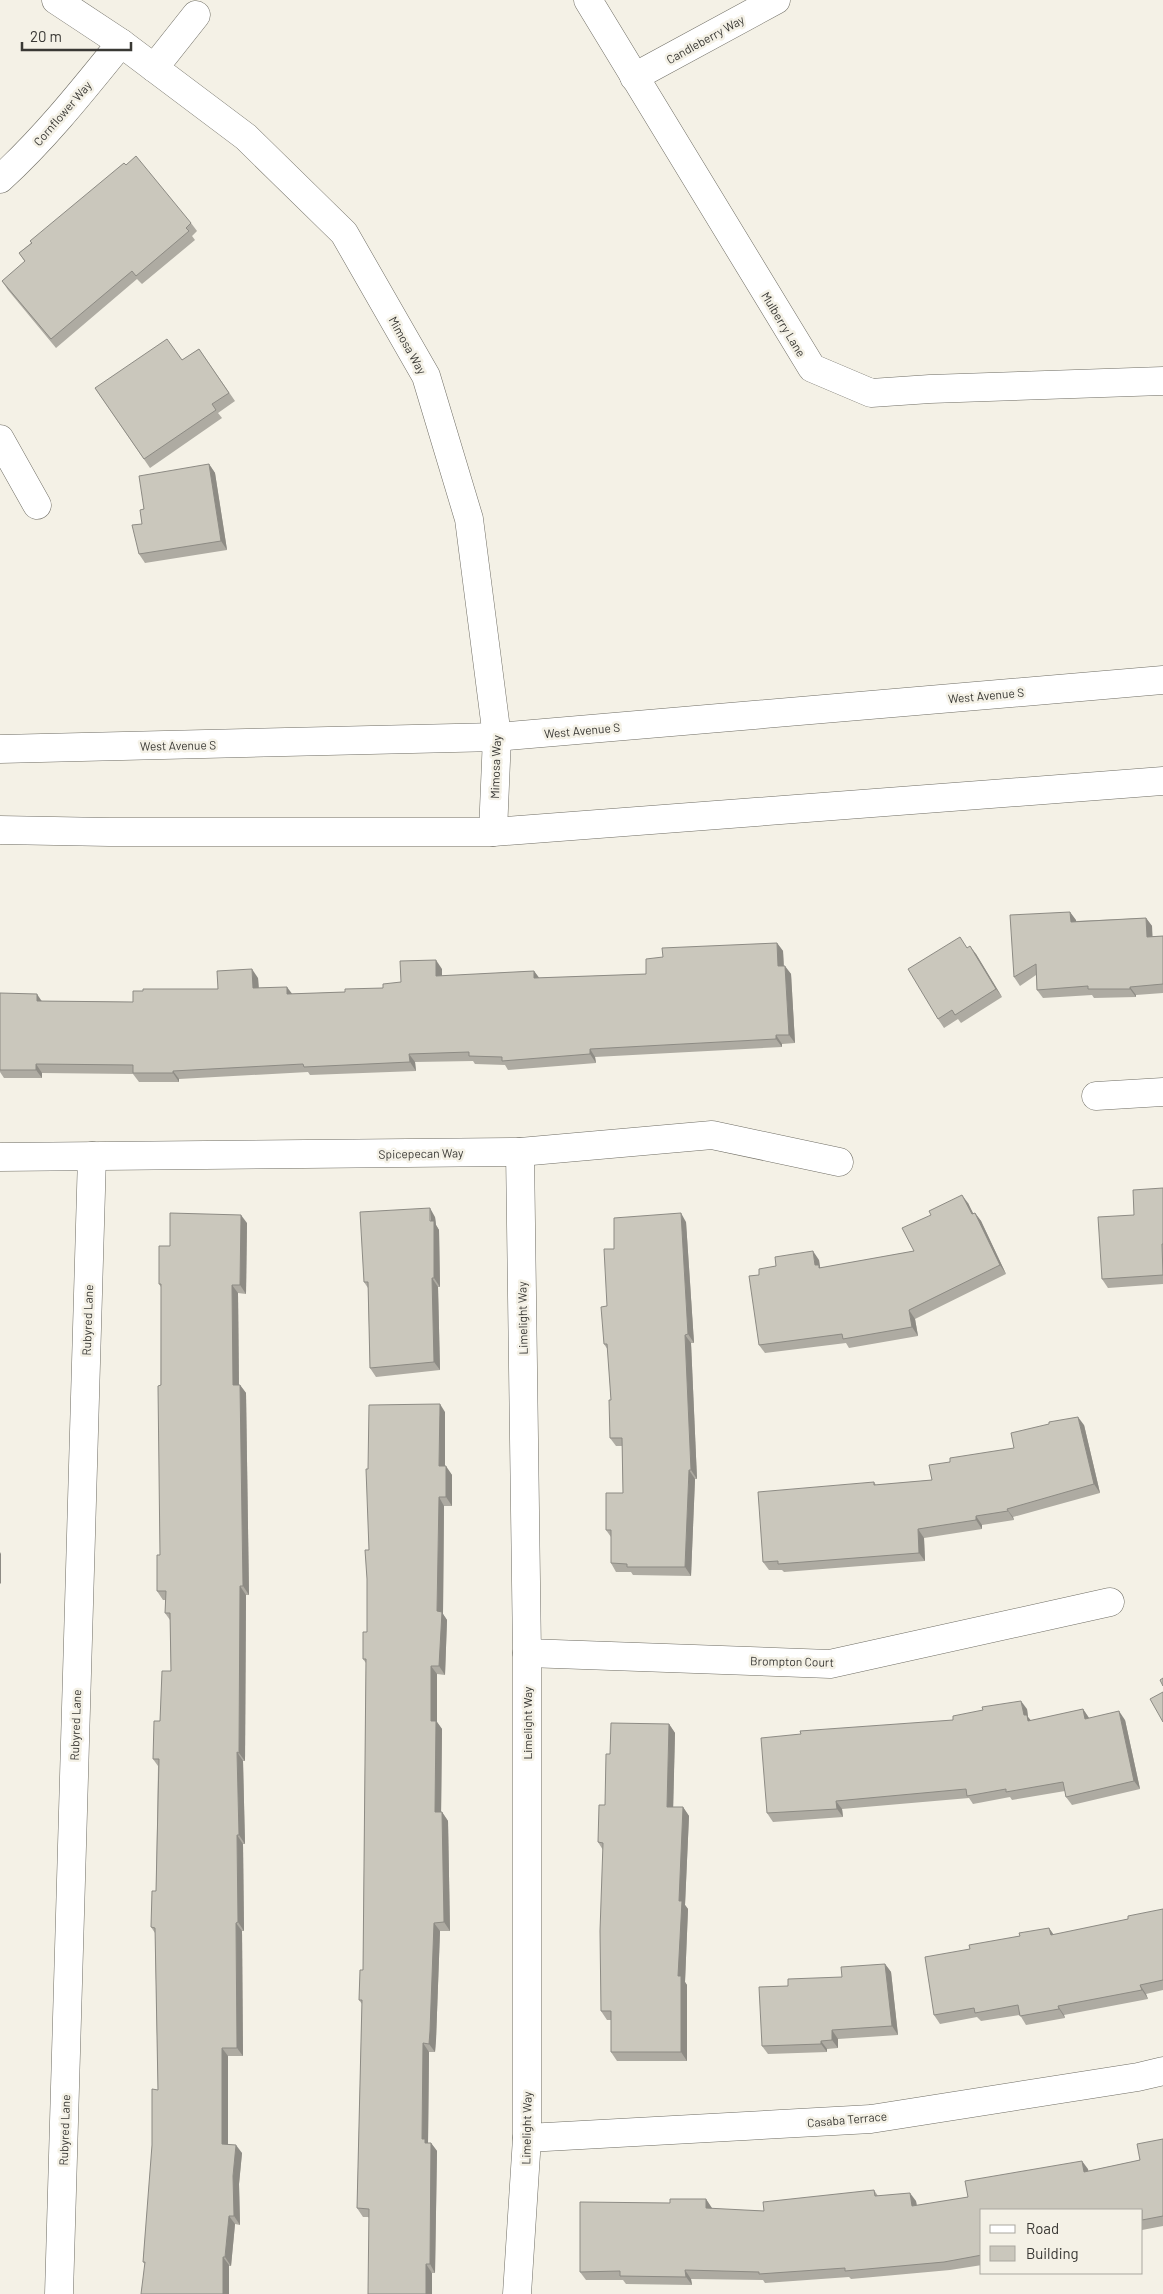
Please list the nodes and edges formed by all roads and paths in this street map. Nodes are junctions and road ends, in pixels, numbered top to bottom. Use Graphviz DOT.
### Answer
graph roads {
  1 [pos="56,0"];
  2 [pos="588,0"];
  3 [pos="776,0"];
  4 [pos="196,16"];
  5 [pos="121,43"];
  6 [pos="154,68"];
  7 [pos="634,77"];
  8 [pos="0,178"];
  9 [pos="1163,381"];
  10 [pos="0,439"];
  11 [pos="37,505"];
  12 [pos="1163,680"];
  13 [pos="497,737"];
  14 [pos="0,749"];
  15 [pos="1163,782"];
  16 [pos="0,830"];
  17 [pos="493,832"];
  18 [pos="1163,1092"];
  19 [pos="1096,1096"];
  20 [pos="520,1152"];
  21 [pos="92,1156"];
  22 [pos="0,1157"];
  23 [pos="839,1162"];
  24 [pos="1110,1602"];
  25 [pos="527,1653"];
  26 [pos="1163,2071"];
  27 [pos="527,2138"];
  28 [pos="59,2294"];
  29 [pos="517,2294"];
  1 -- 5 [label="street, Mimosa Way"];
  2 -- 7 [label="street, Mulberry Lane"];
  3 -- 7 [label="street, Candleberry Way"];
  4 -- 6 [label="street"];
  5 -- 6 [label="street, Mimosa Way"];
  5 -- 8 [label="street, Cornflower Way"];
  6 -- 13 [label="street, Mimosa Way"];
  7 -- 9 [label="street, Mulberry Lane"];
  10 -- 11 [label="street"];
  12 -- 13 [label="street, West Avenue S"];
  13 -- 14 [label="street, West Avenue S"];
  13 -- 17 [label="street, Mimosa Way"];
  15 -- 17 [label="street"];
  16 -- 17 [label="street"];
  18 -- 19 [label="street"];
  20 -- 21 [label="street, Spicepecan Way"];
  20 -- 23 [label="street, Spicepecan Way"];
  20 -- 25 [label="street, Limelight Way"];
  21 -- 22 [label="street, Spicepecan Way"];
  21 -- 28 [label="street, Rubyred Lane"];
  24 -- 25 [label="street, Brompton Court"];
  25 -- 27 [label="street, Limelight Way"];
  26 -- 27 [label="street, Casaba Terrace"];
  27 -- 29 [label="street, Limelight Way"];
}
